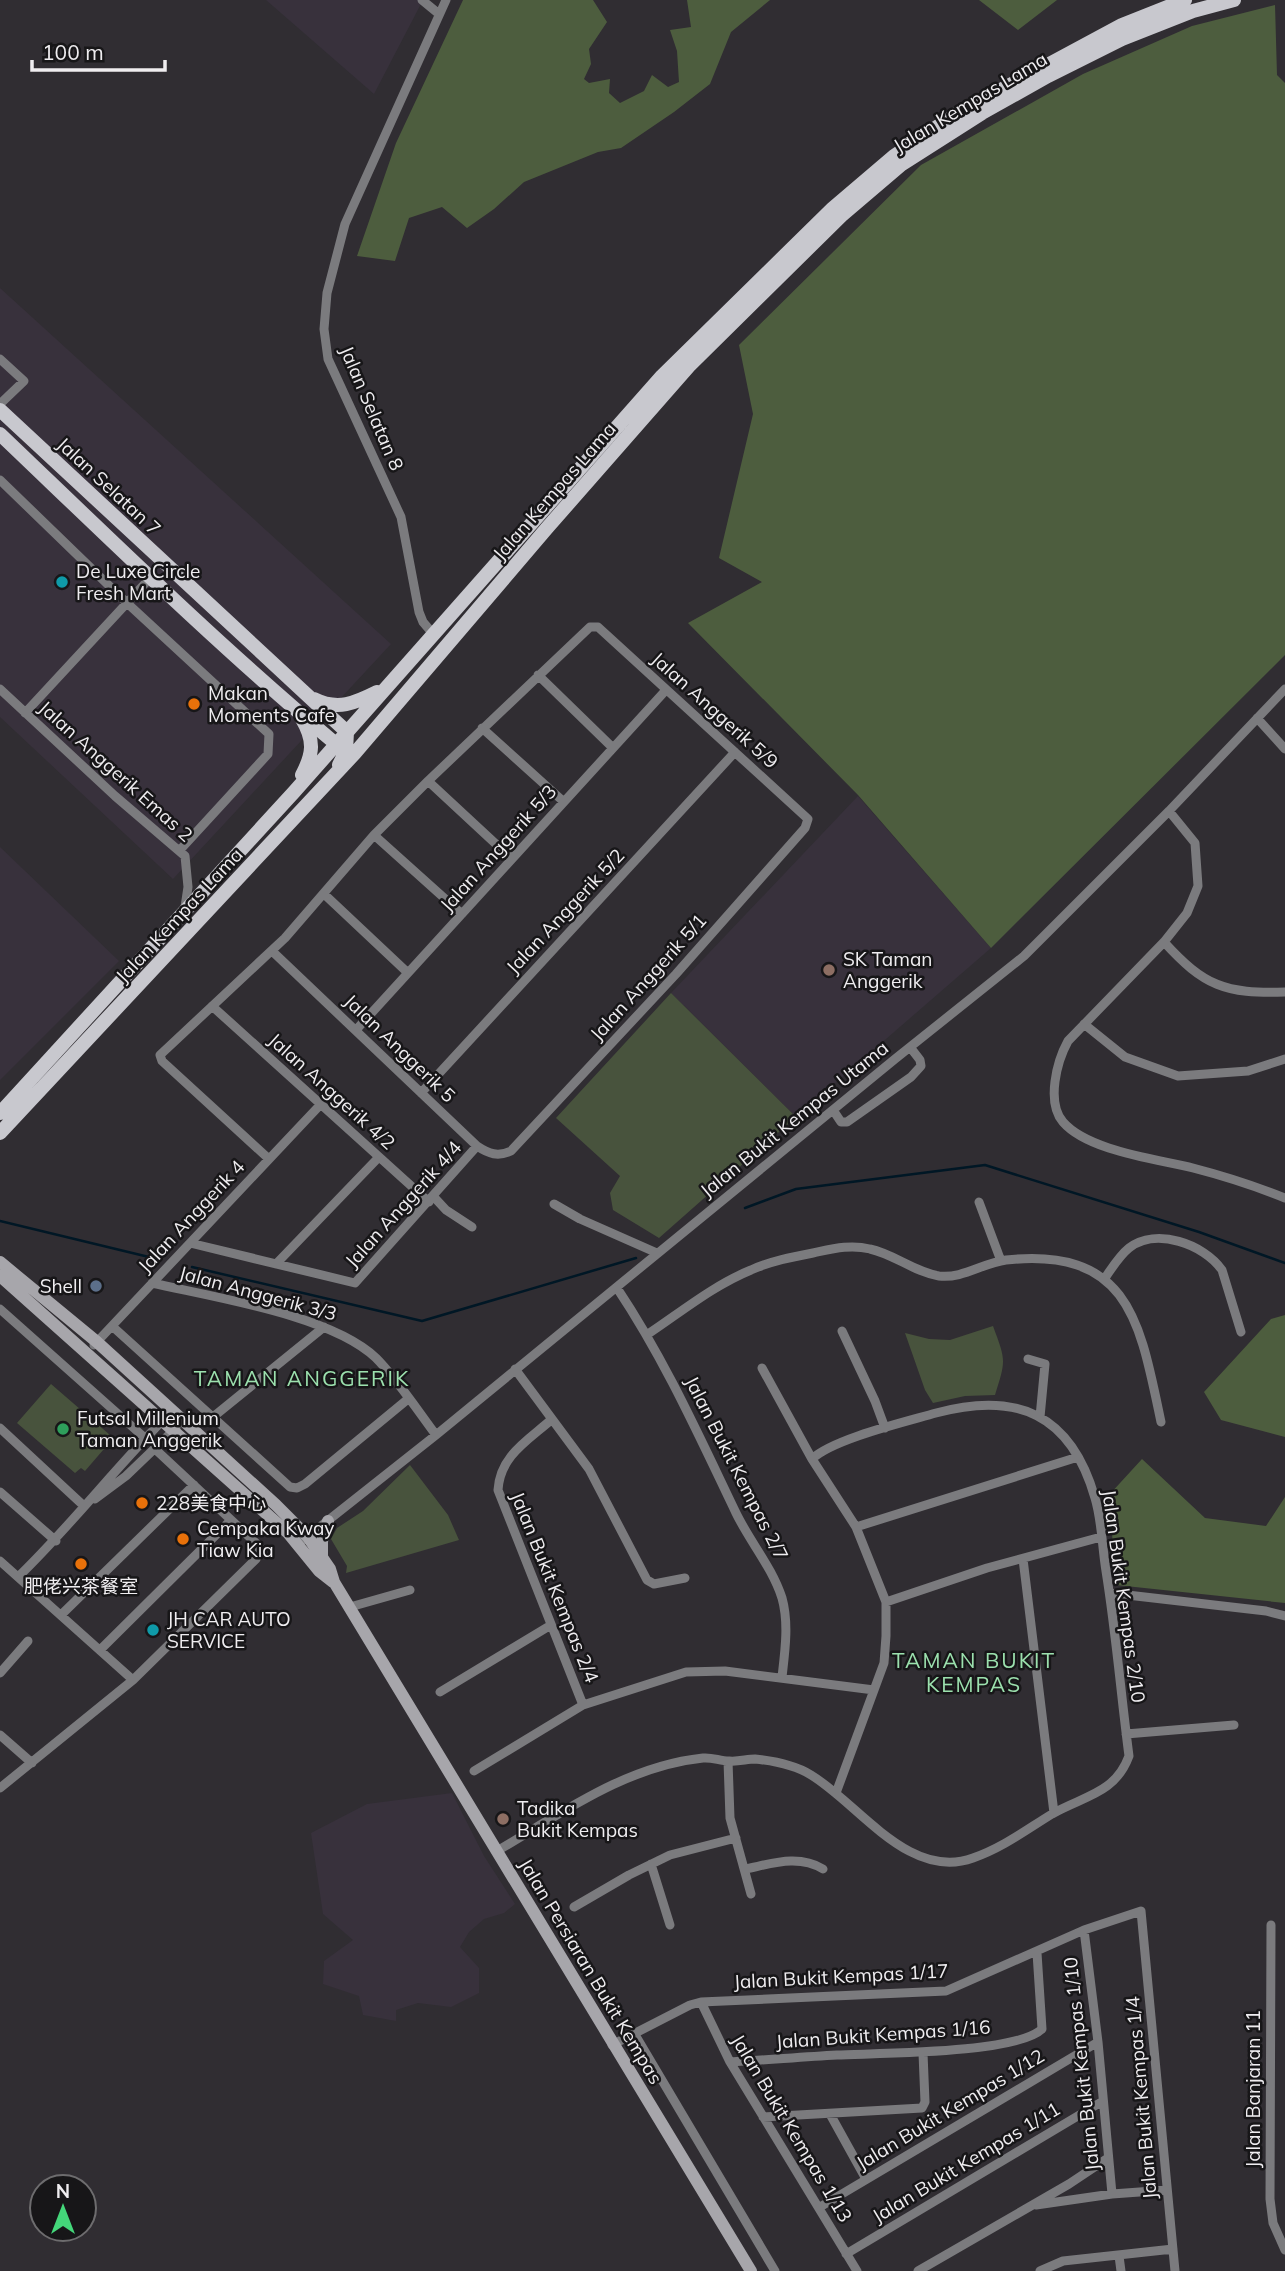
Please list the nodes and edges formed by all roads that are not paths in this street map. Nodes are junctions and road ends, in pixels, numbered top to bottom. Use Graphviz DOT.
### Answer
graph roads {
  1 [pos="422,0"];
  2 [pos="446,0"];
  3 [pos="1185,0"];
  4 [pos="1234,0"];
  5 [pos="439,14"];
  6 [pos="0,359"];
  7 [pos="0,404"];
  8 [pos="0,410"];
  9 [pos="0,434"];
  10 [pos="0,480"];
  11 [pos="151,578"];
  12 [pos="127,603"];
  13 [pos="434,635"];
  14 [pos="538,675"];
  15 [pos="385,688"];
  16 [pos="0,689"];
  17 [pos="1285,689"];
  18 [pos="666,690"];
  19 [pos="307,695"];
  20 [pos="399,703"];
  21 [pos="298,712"];
  22 [pos="25,713"];
  23 [pos="1257,718"];
  24 [pos="482,728"];
  25 [pos="343,739"];
  26 [pos="613,748"];
  27 [pos="1285,749"];
  28 [pos="735,752"];
  29 [pos="428,781"];
  30 [pos="294,792"];
  31 [pos="315,797"];
  32 [pos="564,802"];
  33 [pos="1169,811"];
  34 [pos="807,824"];
  35 [pos="374,835"];
  36 [pos="179,851"];
  37 [pos="512,859"];
  38 [pos="324,894"];
  39 [pos="461,914"];
  40 [pos="173,926"];
  41 [pos="1164,942"];
  42 [pos="272,951"];
  43 [pos="408,973"];
  44 [pos="1285,992"];
  45 [pos="212,1006"];
  46 [pos="1084,1024"];
  47 [pos="356,1030"];
  48 [pos="910,1047"];
  49 [pos="1285,1059"];
  50 [pos="421,1093"];
  51 [pos="321,1104"];
  52 [pos="833,1110"];
  53 [pos="0,1113"];
  54 [pos="0,1133"];
  55 [pos="477,1146"];
  56 [pos="379,1157"];
  57 [pos="269,1159"];
  58 [pos="1285,1198"];
  59 [pos="431,1199"];
  60 [pos="979,1202"];
  61 [pos="554,1204"];
  62 [pos="472,1227"];
  63 [pos="190,1243"];
  64 [pos="657,1253"];
  65 [pos="1001,1261"];
  66 [pos="0,1262"];
  67 [pos="276,1264"];
  68 [pos="0,1276"];
  69 [pos="1105,1278"];
  70 [pos="152,1283"];
  71 [pos="617,1288"];
  72 [pos="0,1309"];
  73 [pos="112,1326"];
  74 [pos="324,1327"];
  75 [pos="842,1331"];
  76 [pos="1241,1332"];
  77 [pos="648,1334"];
  78 [pos="97,1342"];
  79 [pos="87,1352"];
  80 [pos="1028,1359"];
  81 [pos="762,1368"];
  82 [pos="515,1369"];
  83 [pos="408,1399"];
  84 [pos="167,1416"];
  85 [pos="212,1417"];
  86 [pos="1040,1417"];
  87 [pos="551,1420"];
  88 [pos="1161,1422"];
  89 [pos="178,1425"];
  90 [pos="0,1429"];
  91 [pos="885,1429"];
  92 [pos="436,1435"];
  93 [pos="145,1438"];
  94 [pos="155,1449"];
  95 [pos="1078,1457"];
  96 [pos="812,1459"];
  97 [pos="194,1485"];
  98 [pos="0,1492"];
  99 [pos="84,1506"];
  100 [pos="231,1520"];
  101 [pos="328,1521"];
  102 [pos="856,1527"];
  103 [pos="1101,1537"];
  104 [pos="56,1541"];
  105 [pos="302,1541"];
  106 [pos="322,1559"];
  107 [pos="1023,1559"];
  108 [pos="0,1561"];
  109 [pos="18,1577"];
  110 [pos="685,1578"];
  111 [pos="334,1582"];
  112 [pos="410,1590"];
  113 [pos="1110,1593"];
  114 [pos="886,1602"];
  115 [pos="350,1607"];
  116 [pos="61,1615"];
  117 [pos="1285,1616"];
  118 [pos="551,1625"];
  119 [pos="28,1641"];
  120 [pos="100,1650"];
  121 [pos="0,1673"];
  122 [pos="782,1677"];
  123 [pos="133,1680"];
  124 [pos="874,1690"];
  125 [pos="440,1692"];
  126 [pos="583,1705"];
  127 [pos="1234,1725"];
  128 [pos="1126,1734"];
  129 [pos="0,1735"];
  130 [pos="728,1761"];
  131 [pos="32,1763"];
  132 [pos="474,1771"];
  133 [pos="0,1788"];
  134 [pos="836,1793"];
  135 [pos="1054,1813"];
  136 [pos="736,1838"];
  137 [pos="497,1851"];
  138 [pos="651,1864"];
  139 [pos="823,1869"];
  140 [pos="744,1870"];
  141 [pos="751,1894"];
  142 [pos="574,1907"];
  143 [pos="1142,1921"];
  144 [pos="670,1925"];
  145 [pos="1271,1926"];
  146 [pos="1084,1930"];
  147 [pos="1037,1953"];
  148 [pos="701,2002"];
  149 [pos="634,2033"];
  150 [pos="1098,2042"];
  151 [pos="612,2045"];
  152 [pos="923,2053"];
  153 [pos="730,2062"];
  154 [pos="1103,2101"];
  155 [pos="830,2114"];
  156 [pos="763,2117"];
  157 [pos="1108,2158"];
  158 [pos="866,2179"];
  159 [pos="1167,2190"];
  160 [pos="1112,2194"];
  161 [pos="820,2207"];
  162 [pos="1028,2207"];
  163 [pos="1173,2249"];
  164 [pos="1285,2250"];
  165 [pos="846,2254"];
  166 [pos="1119,2256"];
  167 [pos="751,2271"];
  168 [pos="775,2271"];
  169 [pos="857,2271"];
  170 [pos="918,2271"];
  171 [pos="1040,2271"];
  172 [pos="1121,2271"];
  173 [pos="1175,2271"];
  1 -- 5 [label="street"];
  2 -- 5 [label="street, Jalan Selatan 8"];
  3 -- 13 [label="main road, Jalan Kempas Lama"];
  4 -- 20 [label="main road, Jalan Kempas Lama"];
  5 -- 13 [label="street, Jalan Selatan 8"];
  6 -- 7 [label="street"];
  8 -- 19 [label="main road, Jalan Selatan 7"];
  9 -- 11 [label="main road, Jalan Selatan 7"];
  10 -- 12 [label="street"];
  11 -- 12 [label="street"];
  11 -- 21 [label="main road, Jalan Selatan 7"];
  12 -- 22 [label="street"];
  12 -- 36 [label="street"];
  13 -- 15 [label="main road, Jalan Kempas Lama"];
  14 -- 18 [label="street, Jalan Anggerik 5/9"];
  14 -- 24 [label="street"];
  14 -- 26 [label="street"];
  15 -- 19 [label="main road"];
  15 -- 25 [label="main road, Jalan Kempas Lama"];
  16 -- 22 [label="street, Jalan Anggerik Emas 2"];
  17 -- 23 [label="street, Jalan Bukit Kempas Utama"];
  18 -- 26 [label="street, Jalan Anggerik 5/3"];
  18 -- 28 [label="street, Jalan Anggerik 5/9"];
  19 -- 25 [label="main road, Jalan Selatan 7"];
  20 -- 25 [label="main road"];
  20 -- 31 [label="main road, Jalan Kempas Lama"];
  21 -- 25 [label="main road, Jalan Selatan 7"];
  21 -- 30 [label="main road"];
  22 -- 36 [label="street, Jalan Anggerik Emas 2"];
  23 -- 27 [label="street"];
  23 -- 33 [label="street, Jalan Bukit Kempas Utama"];
  24 -- 29 [label="street"];
  24 -- 32 [label="street"];
  25 -- 30 [label="main road, Jalan Kempas Lama"];
  25 -- 31 [label="main road"];
  26 -- 32 [label="street, Jalan Anggerik 5/3"];
  28 -- 34 [label="street, Jalan Anggerik 5/9"];
  28 -- 50 [label="street, Jalan Anggerik 5/2"];
  29 -- 35 [label="street"];
  29 -- 37 [label="street"];
  30 -- 40 [label="main road, Jalan Kempas Lama"];
  31 -- 54 [label="main road, Jalan Kempas Lama"];
  32 -- 37 [label="street, Jalan Anggerik 5/3"];
  33 -- 41 [label="street"];
  33 -- 48 [label="street, Jalan Bukit Kempas Utama"];
  34 -- 55 [label="street, Jalan Anggerik 5/1"];
  35 -- 38 [label="street"];
  35 -- 39 [label="street"];
  36 -- 40 [label="street, Jalan Anggerik Emas 2"];
  37 -- 39 [label="street, Jalan Anggerik 5/3"];
  38 -- 42 [label="street"];
  38 -- 43 [label="street"];
  39 -- 43 [label="street, Jalan Anggerik 5/3"];
  40 -- 53 [label="main road, Jalan Kempas Lama"];
  41 -- 44 [label="street"];
  41 -- 46 [label="street"];
  42 -- 45 [label="street"];
  42 -- 47 [label="street, Jalan Anggerik 5"];
  43 -- 47 [label="street, Jalan Anggerik 5/3"];
  45 -- 51 [label="street, Jalan Anggerik 4/2"];
  45 -- 57 [label="street"];
  46 -- 49 [label="street"];
  46 -- 58 [label="street"];
  47 -- 50 [label="street, Jalan Anggerik 5"];
  48 -- 52 [label="street, Jalan Bukit Kempas Utama"];
  48 -- 52 [label="street"];
  50 -- 55 [label="street, Jalan Anggerik 5"];
  51 -- 56 [label="street, Jalan Anggerik 4/2"];
  51 -- 57 [label="street, Jalan Anggerik 4"];
  52 -- 64 [label="street, Jalan Bukit Kempas Utama"];
  55 -- 59 [label="street, Jalan Anggerik 4/4"];
  56 -- 59 [label="street, Jalan Anggerik 4/2"];
  56 -- 67 [label="street"];
  57 -- 63 [label="street, Jalan Anggerik 4"];
  59 -- 62 [label="street, Jalan Anggerik 4/2"];
  59 -- 67 [label="street, Jalan Anggerik 4/4"];
  60 -- 65 [label="street"];
  61 -- 64 [label="street"];
  63 -- 67 [label="street, Jalan Anggerik 4/4"];
  63 -- 70 [label="street, Jalan Anggerik 4"];
  64 -- 71 [label="street, Jalan Bukit Kempas Utama"];
  65 -- 69 [label="street"];
  65 -- 77 [label="street"];
  66 -- 78 [label="street, Jalan Persiaran Bukit Kempas"];
  68 -- 79 [label="street, Jalan Persiaran Bukit Kempas"];
  69 -- 76 [label="street"];
  69 -- 88 [label="street"];
  70 -- 73 [label="street, Jalan Anggerik 4"];
  70 -- 74 [label="street, Jalan Anggerik 3/3"];
  71 -- 77 [label="street, Jalan Bukit Kempas 2/7"];
  71 -- 82 [label="street, Jalan Bukit Kempas Utama"];
  72 -- 93 [label="street"];
  73 -- 78 [label="street, Jalan Anggerik 4"];
  73 -- 85 [label="street"];
  74 -- 83 [label="street, Jalan Anggerik 3/3"];
  74 -- 85 [label="street"];
  75 -- 91 [label="street"];
  77 -- 122 [label="street, Jalan Bukit Kempas 2/7"];
  78 -- 79 [label="street, Jalan Anggerik 4"];
  78 -- 84 [label="street, Jalan Persiaran Bukit Kempas"];
  79 -- 84 [label="street, Jalan Persiaran Bukit Kempas"];
  80 -- 86 [label="street"];
  81 -- 96 [label="street"];
  82 -- 87 [label="street"];
  82 -- 92 [label="street, Jalan Bukit Kempas Utama"];
  83 -- 85 [label="street"];
  83 -- 92 [label="street, Jalan Anggerik 3/3"];
  84 -- 89 [label="street, Jalan Persiaran Bukit Kempas"];
  84 -- 93 [label="street"];
  86 -- 91 [label="street, Jalan Bukit Kempas 2/10"];
  86 -- 95 [label="street, Jalan Bukit Kempas 2/10"];
  87 -- 110 [label="street"];
  87 -- 118 [label="street, Jalan Bukit Kempas 2/4"];
  89 -- 94 [label="street"];
  89 -- 105 [label="street, Jalan Persiaran Bukit Kempas"];
  90 -- 99 [label="street"];
  91 -- 96 [label="street, Jalan Bukit Kempas 2/10"];
  92 -- 101 [label="street, Jalan Bukit Kempas Utama"];
  93 -- 99 [label="street"];
  94 -- 97 [label="street"];
  94 -- 99 [label="street"];
  95 -- 102 [label="street"];
  95 -- 103 [label="street, Jalan Bukit Kempas 2/10"];
  96 -- 102 [label="street"];
  97 -- 100 [label="street"];
  97 -- 116 [label="street"];
  98 -- 104 [label="street"];
  99 -- 104 [label="street"];
  100 -- 120 [label="street"];
  100 -- 123 [label="street"];
  101 -- 105 [label="street, Jalan Bukit Kempas Utama"];
  101 -- 106 [label="street"];
  102 -- 114 [label="street"];
  103 -- 107 [label="street"];
  103 -- 113 [label="street, Jalan Bukit Kempas 2/10"];
  104 -- 109 [label="street"];
  105 -- 106 [label="street, Jalan Persiaran Bukit Kempas"];
  105 -- 111 [label="street, Jalan Persiaran Bukit Kempas"];
  106 -- 111 [label="street, Jalan Persiaran Bukit Kempas"];
  107 -- 114 [label="street"];
  107 -- 135 [label="street"];
  108 -- 109 [label="street"];
  109 -- 116 [label="street"];
  111 -- 115 [label="street, Jalan Persiaran Bukit Kempas"];
  112 -- 115 [label="street"];
  113 -- 117 [label="street"];
  113 -- 128 [label="street, Jalan Bukit Kempas 2/10"];
  114 -- 124 [label="street"];
  115 -- 137 [label="street, Jalan Persiaran Bukit Kempas"];
  116 -- 120 [label="street"];
  118 -- 125 [label="street"];
  118 -- 126 [label="street, Jalan Bukit Kempas 2/4"];
  119 -- 121 [label="street"];
  120 -- 123 [label="street"];
  122 -- 124 [label="street"];
  122 -- 126 [label="street"];
  123 -- 131 [label="street"];
  124 -- 134 [label="street"];
  126 -- 132 [label="street"];
  127 -- 128 [label="street"];
  128 -- 135 [label="street, Jalan Bukit Kempas 2/10"];
  129 -- 131 [label="street"];
  130 -- 134 [label="street"];
  130 -- 136 [label="street"];
  130 -- 137 [label="street"];
  131 -- 133 [label="street"];
  134 -- 135 [label="street"];
  136 -- 138 [label="street"];
  136 -- 140 [label="street"];
  137 -- 151 [label="street, Jalan Persiaran Bukit Kempas"];
  138 -- 142 [label="street"];
  138 -- 144 [label="street"];
  139 -- 140 [label="street"];
  140 -- 141 [label="street"];
  143 -- 146 [label="street, Jalan Bukit Kempas 1/17"];
  143 -- 159 [label="street, Jalan Bukit Kempas 1/4"];
  145 -- 164 [label="street, Jalan Banjaran 11"];
  146 -- 147 [label="street, Jalan Bukit Kempas 1/17"];
  146 -- 150 [label="street, Jalan Bukit Kempas 1/10"];
  147 -- 148 [label="street, Jalan Bukit Kempas 1/17"];
  147 -- 152 [label="street, Jalan Bukit Kempas 1/16"];
  148 -- 149 [label="street, Jalan Bukit Kempas 1/17"];
  148 -- 153 [label="street, Jalan Bukit Kempas 1/13"];
  149 -- 151 [label="street, Jalan Bukit Kempas 1/17"];
  149 -- 168 [label="street"];
  150 -- 154 [label="street, Jalan Bukit Kempas 1/10"];
  150 -- 158 [label="street, Jalan Bukit Kempas 1/12"];
  151 -- 167 [label="street, Jalan Persiaran Bukit Kempas"];
  152 -- 153 [label="street, Jalan Bukit Kempas 1/16"];
  152 -- 155 [label="street"];
  153 -- 156 [label="street, Jalan Bukit Kempas 1/13"];
  154 -- 157 [label="street, Jalan Bukit Kempas 1/10"];
  154 -- 165 [label="street, Jalan Bukit Kempas 1/11"];
  155 -- 156 [label="street"];
  155 -- 158 [label="street"];
  156 -- 161 [label="street, Jalan Bukit Kempas 1/13"];
  157 -- 160 [label="street, Jalan Bukit Kempas 1/10"];
  157 -- 162 [label="street"];
  158 -- 161 [label="street, Jalan Bukit Kempas 1/12"];
  159 -- 160 [label="street"];
  159 -- 163 [label="street, Jalan Bukit Kempas 1/4"];
  160 -- 162 [label="street"];
  161 -- 165 [label="street, Jalan Bukit Kempas 1/13"];
  162 -- 170 [label="street"];
  163 -- 166 [label="street"];
  163 -- 173 [label="street, Jalan Bukit Kempas 1/4"];
  165 -- 169 [label="street, Jalan Bukit Kempas 1/13"];
  166 -- 171 [label="street"];
  166 -- 172 [label="street"];
}
